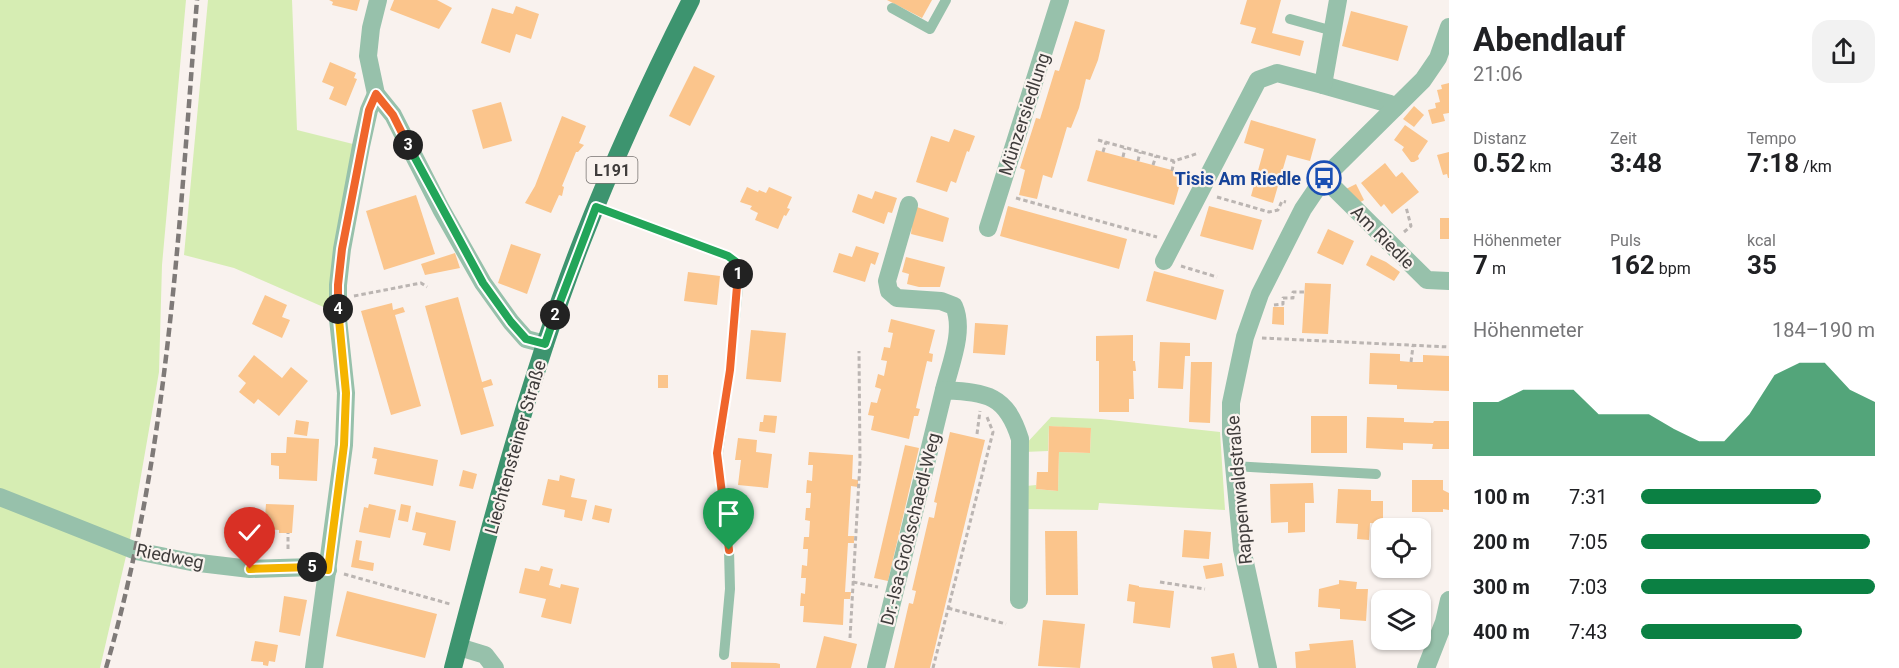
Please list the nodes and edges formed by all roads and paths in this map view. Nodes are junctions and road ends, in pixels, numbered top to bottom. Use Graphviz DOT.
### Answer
graph roads {
  1 [pos="378,0"];
  2 [pos="691,0"];
  3 [pos="946,0"];
  4 [pos="1060,0"];
  5 [pos="1338,0"];
  6 [pos="892,8"];
  7 [pos="1290,20"];
  8 [pos="1449,27"];
  9 [pos="1333,31"];
  10 [pos="1323,85"];
  11 [pos="376,94"];
  12 [pos="1395,108"];
  13 [pos="1098,140"];
  14 [pos="1106,142"];
  15 [pos="1125,148"];
  16 [pos="1103,152"];
  17 [pos="1140,152"];
  18 [pos="1156,156"];
  19 [pos="1123,157"];
  20 [pos="1138,161"];
  21 [pos="1174,161"];
  22 [pos="1153,165"];
  23 [pos="1210,170"];
  24 [pos="1172,171"];
  25 [pos="1324,178"];
  26 [pos="1200,192"];
  27 [pos="998,194"];
  28 [pos="1289,203"];
  29 [pos="909,205"];
  30 [pos="596,207"];
  31 [pos="1406,207"];
  32 [pos="988,228"];
  33 [pos="1404,232"];
  34 [pos="1174,241"];
  35 [pos="1164,261"];
  36 [pos="1218,277"];
  37 [pos="1449,281"];
  38 [pos="427,287"];
  39 [pos="1304,291"];
  40 [pos="338,299"];
  41 [pos="1274,305"];
  42 [pos="1268,338"];
  43 [pos="545,344"];
  44 [pos="1413,346"];
  45 [pos="1449,348"];
  46 [pos="859,351"];
  47 [pos="1411,362"];
  48 [pos="944,390"];
  49 [pos="977,434"];
  50 [pos="1233,466"];
  51 [pos="1376,474"];
  52 [pos="0,497"];
  53 [pos="328,570"];
  54 [pos="853,582"];
  55 [pos="1160,582"];
  56 [pos="1205,589"];
  57 [pos="895,591"];
  58 [pos="1019,600"];
  59 [pos="1449,600"];
  60 [pos="453,605"];
  61 [pos="948,608"];
  62 [pos="1006,624"];
  63 [pos="850,638"];
  64 [pos="459,647"];
  65 [pos="724,655"];
  66 [pos="314,668"];
  67 [pos="453,668"];
  68 [pos="495,668"];
  69 [pos="876,668"];
  70 [pos="933,668"];
  71 [pos="1268,668"];
  72 [pos="1426,668"];
  1 -- 11 [label="street"];
  2 -- 30 [label="main road, Liechtensteiner Straße / L191"];
  3 -- 6 [label="lane"];
  4 -- 27 [label="street, Münzersiedlung"];
  5 -- 9 [label="street"];
  7 -- 9 [label="lane"];
  8 -- 12 [label="street, Rappenwaldstraße"];
  9 -- 10 [label="street"];
  10 -- 12 [label="street"];
  10 -- 23 [label="street"];
  11 -- 40 [label="street"];
  11 -- 43 [label="street"];
  12 -- 25 [label="street, Rappenwaldstraße"];
  13 -- 14 [label="path"];
  14 -- 15 [label="path"];
  14 -- 16 [label="path"];
  15 -- 17 [label="path"];
  15 -- 19 [label="path"];
  17 -- 18 [label="path"];
  17 -- 20 [label="path"];
  18 -- 21 [label="path"];
  18 -- 22 [label="path"];
  21 -- 23 [label="path"];
  21 -- 24 [label="path"];
  23 -- 26 [label="street"];
  25 -- 37 [label="street, Am Riedle"];
  25 -- 50 [label="street, Rappenwaldstraße"];
  26 -- 28 [label="path"];
  26 -- 34 [label="street"];
  27 -- 32 [label="street, Münzersiedlung"];
  27 -- 34 [label="path"];
  29 -- 48 [label="street, Dr.-Isa-Großschaedl-Weg"];
  30 -- 43 [label="main road, Liechtensteiner Straße / L191"];
  30 -- 65 [label="lane"];
  31 -- 33 [label="path"];
  34 -- 35 [label="street"];
  35 -- 36 [label="path"];
  38 -- 40 [label="path"];
  39 -- 41 [label="path"];
  40 -- 53 [label="street"];
  42 -- 44 [label="path"];
  43 -- 64 [label="main road, Liechtensteiner Straße / L191"];
  44 -- 45 [label="path"];
  44 -- 47 [label="path"];
  46 -- 54 [label="path"];
  48 -- 57 [label="street, Dr.-Isa-Großschaedl-Weg"];
  48 -- 58 [label="street"];
  49 -- 61 [label="path"];
  50 -- 51 [label="lane"];
  50 -- 71 [label="street, Rappenwaldstraße"];
  52 -- 53 [label="street, Riedweg"];
  53 -- 60 [label="path"];
  53 -- 66 [label="street"];
  54 -- 57 [label="path"];
  54 -- 63 [label="path"];
  55 -- 56 [label="path"];
  57 -- 69 [label="street, Dr.-Isa-Großschaedl-Weg"];
  59 -- 72 [label="street"];
  61 -- 62 [label="path"];
  61 -- 70 [label="path"];
  64 -- 67 [label="main road, Liechtensteiner Straße / L191"];
  64 -- 68 [label="street"];
}
